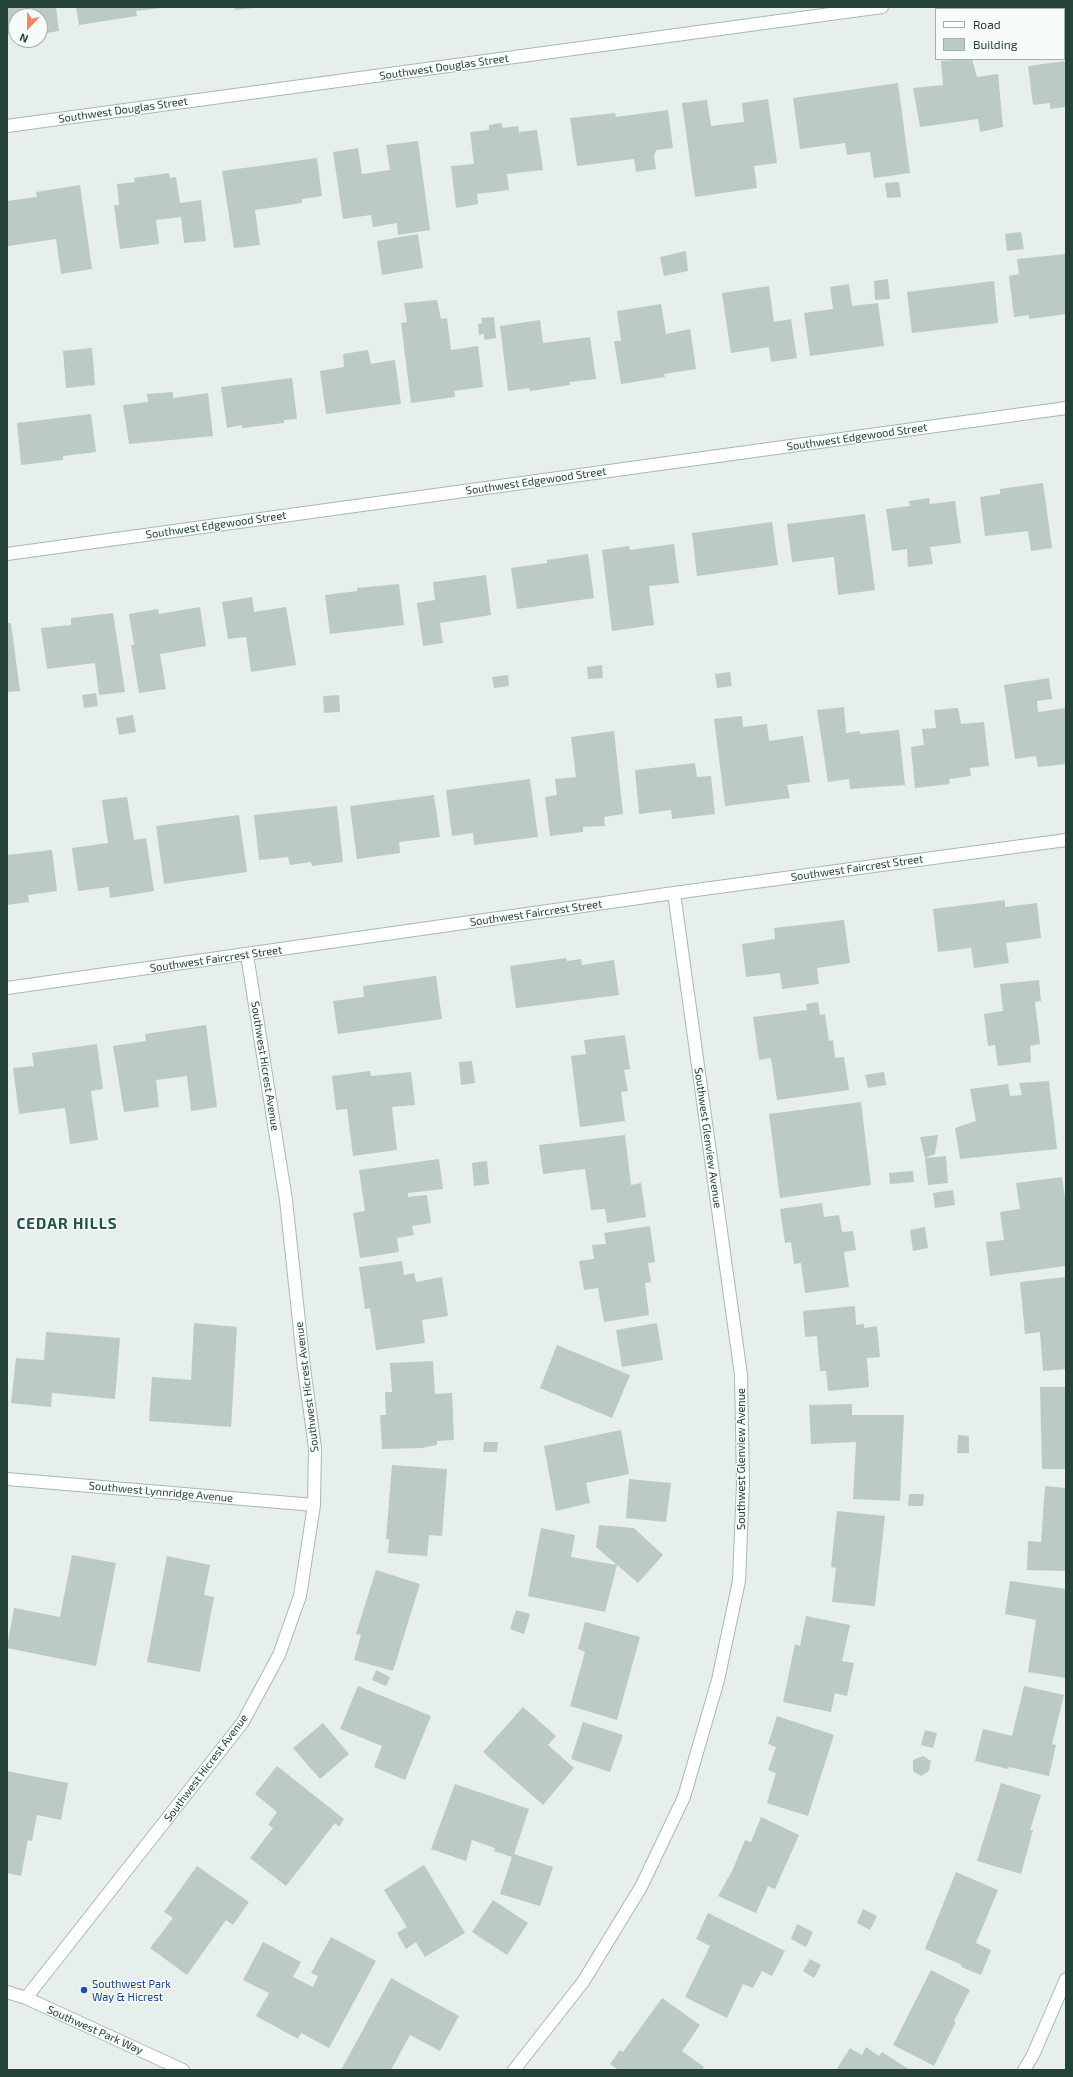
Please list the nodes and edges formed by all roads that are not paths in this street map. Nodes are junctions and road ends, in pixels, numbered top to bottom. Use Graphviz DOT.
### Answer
graph roads {
  1 [pos="882,7"];
  2 [pos="7,126"];
  3 [pos="1066,408"];
  4 [pos="7,554"];
  5 [pos="1066,840"];
  6 [pos="674,893"];
  7 [pos="247,955"];
  8 [pos="7,988"];
  9 [pos="7,1479"];
  10 [pos="314,1505"];
  11 [pos="1066,1979"];
  12 [pos="7,1992"];
  13 [pos="26,1998"];
  14 [pos="183,2070"];
  15 [pos="514,2070"];
  16 [pos="1024,2070"];
  1 -- 2 [label="street, Southwest Douglas Street"];
  3 -- 4 [label="street, Southwest Edgewood Street"];
  5 -- 6 [label="street, Southwest Faircrest Street"];
  6 -- 7 [label="street, Southwest Faircrest Street"];
  6 -- 15 [label="street, Southwest Glenview Avenue"];
  7 -- 8 [label="street, Southwest Faircrest Street"];
  7 -- 10 [label="street, Southwest Hicrest Avenue"];
  9 -- 10 [label="street, Southwest Lynnridge Avenue"];
  10 -- 13 [label="street, Southwest Hicrest Avenue"];
  11 -- 16 [label="street"];
  12 -- 13 [label="street, Southwest Park Way"];
  13 -- 14 [label="street, Southwest Park Way"];
}
